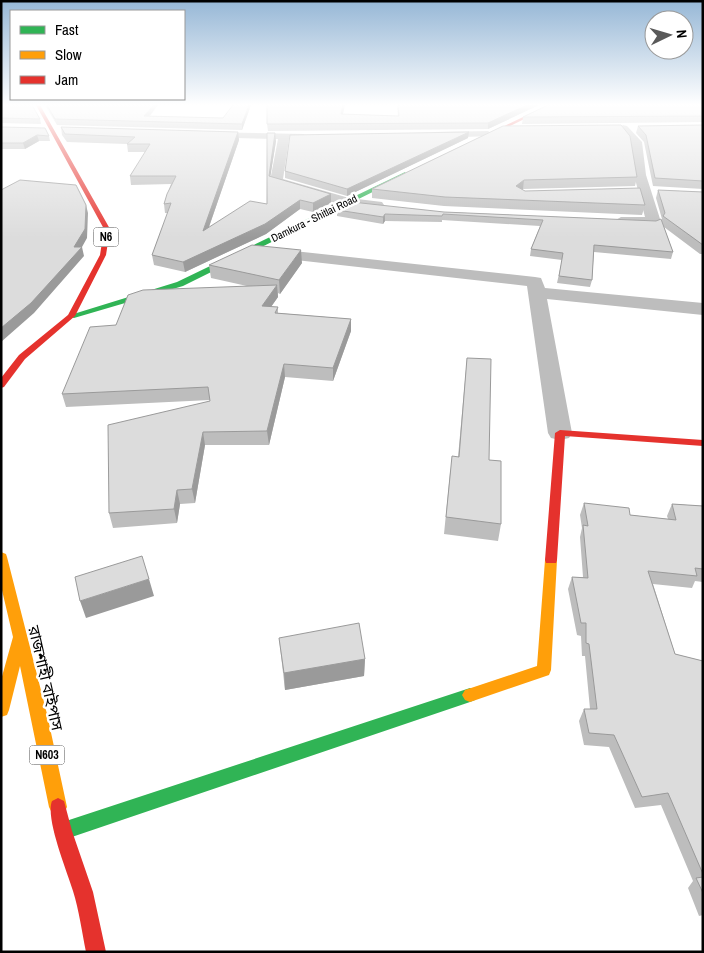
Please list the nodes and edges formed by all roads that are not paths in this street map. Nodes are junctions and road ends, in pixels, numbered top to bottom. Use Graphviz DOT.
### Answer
graph roads {
  1 [pos="67,149"];
  2 [pos="282,149"];
  3 [pos="637,149"];
  4 [pos="418,168"];
  5 [pos="626,192"];
  6 [pos="652,192"];
  7 [pos="348,202"];
  8 [pos="389,206"];
  9 [pos="605,220"];
  10 [pos="246,251"];
  11 [pos="537,293"];
  12 [pos="703,309"];
  13 [pos="71,316"];
  14 [pos="22,357"];
  15 [pos="1,367"];
  16 [pos="1,385"];
  17 [pos="560,433"];
  18 [pos="703,443"];
  19 [pos="1,557"];
  20 [pos="20,636"];
  21 [pos="1,710"];
  22 [pos="63,831"];
  23 [pos="96,952"];
  1 -- 13 [label="main road, N6"];
  2 -- 7 [label="street"];
  3 -- 6 [label="street"];
  4 -- 7 [label="main road, Damkura - Shitlai Road"];
  5 -- 6 [label="street"];
  6 -- 9 [label="street"];
  7 -- 8 [label="street"];
  7 -- 10 [label="main road, Damkura - Shitlai Road"];
  10 -- 11 [label="street"];
  10 -- 13 [label="main road, Damkura - Shitlai Road"];
  11 -- 12 [label="street"];
  11 -- 17 [label="street"];
  13 -- 14 [label="main road, N6"];
  14 -- 15 [label="main road, N6"];
  14 -- 16 [label="main road"];
  17 -- 18 [label="main road"];
  17 -- 22 [label="main road"];
  19 -- 20 [label="main road, রাজশাহী বাইপাস / N603"];
  20 -- 21 [label="main road, N603"];
  20 -- 22 [label="main road, রাজশাহী বাইপাস / N603"];
  22 -- 23 [label="main road, রাজশাহী বাইপাস / N603"];
}
